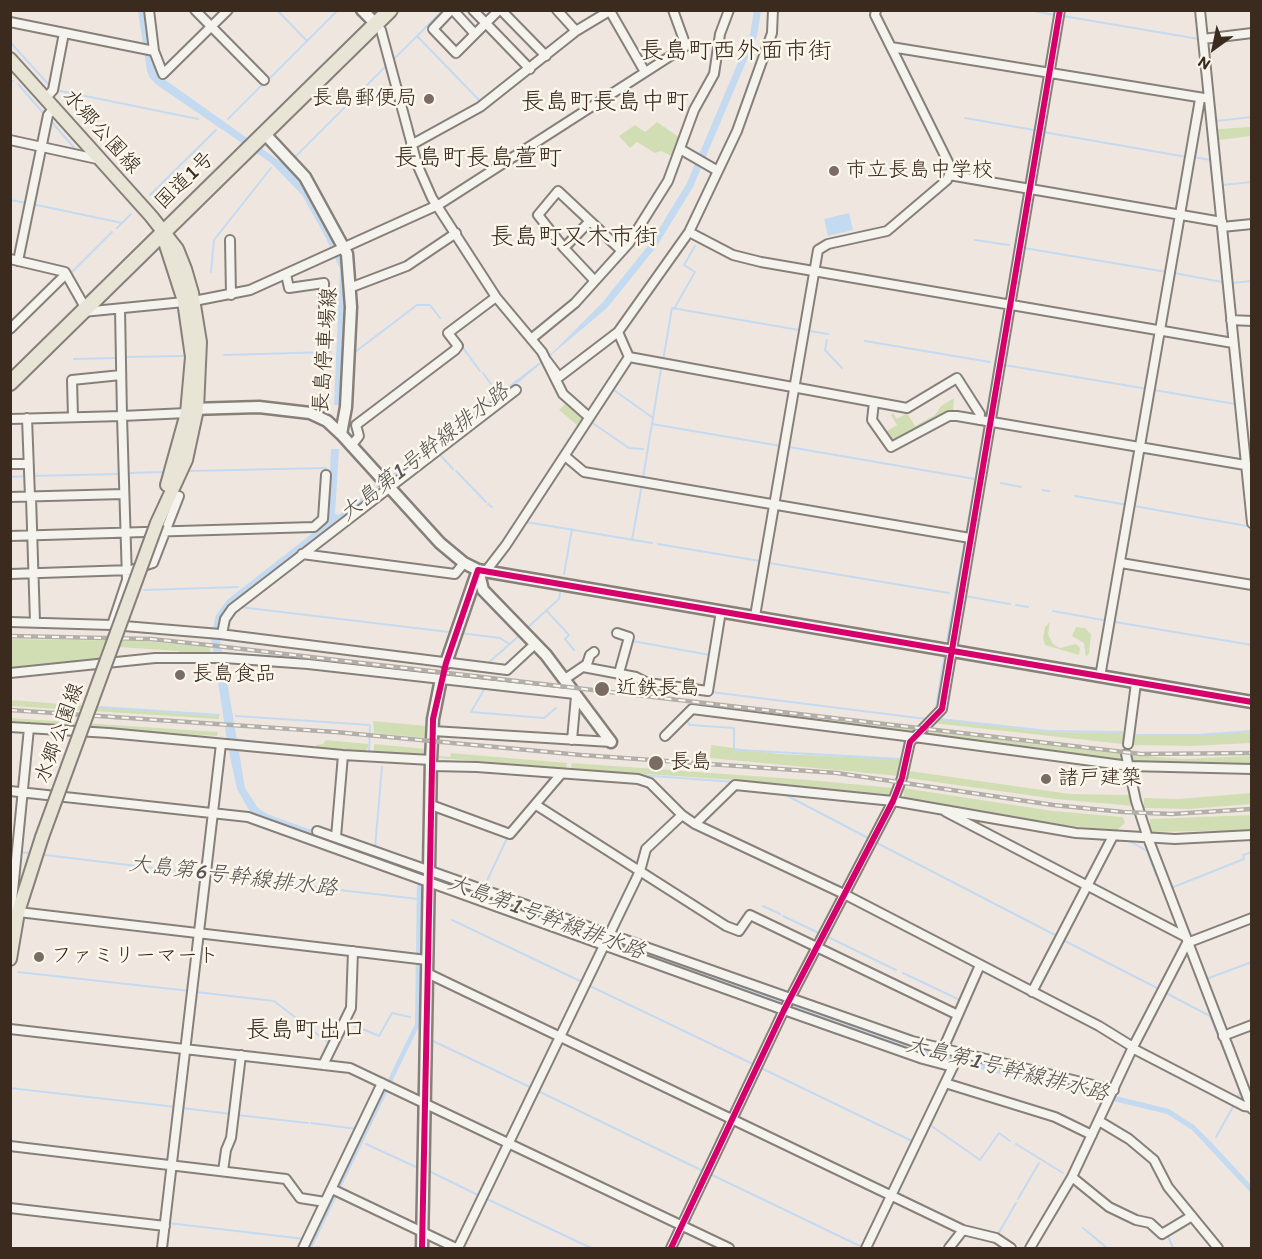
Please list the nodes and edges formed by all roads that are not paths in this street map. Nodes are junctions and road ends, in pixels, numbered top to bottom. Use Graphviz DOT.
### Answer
graph roads {
  1 [pos="149,10"];
  2 [pos="195,10"];
  3 [pos="228,10"];
  4 [pos="362,10"];
  5 [pos="390,10"];
  6 [pos="452,10"];
  7 [pos="473,10"];
  8 [pos="500,10"];
  9 [pos="557,10"];
  10 [pos="673,10"];
  11 [pos="729,10"];
  12 [pos="773,10"];
  13 [pos="876,10"];
  14 [pos="1060,10"];
  15 [pos="1200,10"];
  16 [pos="606,11"];
  17 [pos="610,11"];
  18 [pos="10,22"];
  19 [pos="376,24"];
  20 [pos="486,24"];
  21 [pos="211,27"];
  22 [pos="576,31"];
  23 [pos="64,33"];
  24 [pos="1251,33"];
  25 [pos="476,34"];
  26 [pos="1203,39"];
  27 [pos="891,47"];
  28 [pos="154,51"];
  29 [pos="546,56"];
  30 [pos="10,59"];
  31 [pos="530,69"];
  32 [pos="645,72"];
  33 [pos="1046,73"];
  34 [pos="264,80"];
  35 [pos="1204,98"];
  36 [pos="49,104"];
  37 [pos="10,140"];
  38 [pos="256,140"];
  39 [pos="411,145"];
  40 [pos="41,147"];
  41 [pos="680,149"];
  42 [pos="99,159"];
  43 [pos="718,171"];
  44 [pos="949,176"];
  45 [pos="1026,189"];
  46 [pos="437,205"];
  47 [pos="1180,215"];
  48 [pos="590,221"];
  49 [pos="1222,224"];
  50 [pos="1251,224"];
  51 [pos="162,232"];
  52 [pos="689,232"];
  53 [pos="456,233"];
  54 [pos="230,240"];
  55 [pos="343,247"];
  56 [pos="564,248"];
  57 [pos="622,251"];
  58 [pos="14,260"];
  59 [pos="815,272"];
  60 [pos="286,274"];
  61 [pos="68,276"];
  62 [pos="594,280"];
  63 [pos="352,287"];
  64 [pos="231,296"];
  65 [pos="496,297"];
  66 [pos="189,301"];
  67 [pos="1006,304"];
  68 [pos="120,309"];
  69 [pos="85,310"];
  70 [pos="324,311"];
  71 [pos="1231,320"];
  72 [pos="1251,321"];
  73 [pos="10,329"];
  74 [pos="1161,331"];
  75 [pos="618,332"];
  76 [pos="531,339"];
  77 [pos="1233,343"];
  78 [pos="629,357"];
  79 [pos="546,358"];
  80 [pos="121,375"];
  81 [pos="10,382"];
  82 [pos="795,389"];
  83 [pos="516,390"];
  84 [pos="874,402"];
  85 [pos="191,410"];
  86 [pos="123,416"];
  87 [pos="73,417"];
  88 [pos="589,417"];
  89 [pos="27,418"];
  90 [pos="10,419"];
  91 [pos="985,421"];
  92 [pos="340,434"];
  93 [pos="351,446"];
  94 [pos="1141,447"];
  95 [pos="565,456"];
  96 [pos="10,464"];
  97 [pos="28,464"];
  98 [pos="1245,465"];
  99 [pos="326,475"];
  100 [pos="389,487"];
  101 [pos="124,494"];
  102 [pos="179,496"];
  103 [pos="10,497"];
  104 [pos="31,497"];
  105 [pos="776,504"];
  106 [pos="1251,523"];
  107 [pos="160,527"];
  108 [pos="315,528"];
  109 [pos="125,532"];
  110 [pos="32,535"];
  111 [pos="10,536"];
  112 [pos="967,537"];
  113 [pos="322,538"];
  114 [pos="302,554"];
  115 [pos="464,563"];
  116 [pos="1120,563"];
  117 [pos="126,570"];
  118 [pos="482,570"];
  119 [pos="33,573"];
  120 [pos="10,574"];
  121 [pos="1251,585"];
  122 [pos="722,611"];
  123 [pos="755,616"];
  124 [pos="10,622"];
  125 [pos="35,622"];
  126 [pos="112,625"];
  127 [pos="617,633"];
  128 [pos="221,634"];
  129 [pos="535,644"];
  130 [pos="951,651"];
  131 [pos="594,652"];
  132 [pos="446,663"];
  133 [pos="583,667"];
  134 [pos="10,674"];
  135 [pos="619,674"];
  136 [pos="1100,677"];
  137 [pos="441,679"];
  138 [pos="566,679"];
  139 [pos="1136,683"];
  140 [pos="576,695"];
  141 [pos="1251,702"];
  142 [pos="10,727"];
  143 [pos="28,728"];
  144 [pos="433,731"];
  145 [pos="665,736"];
  146 [pos="913,737"];
  147 [pos="572,740"];
  148 [pos="611,742"];
  149 [pos="224,744"];
  150 [pos="1128,744"];
  151 [pos="1126,754"];
  152 [pos="343,755"];
  153 [pos="431,763"];
  154 [pos="1129,766"];
  155 [pos="1251,769"];
  156 [pos="561,774"];
  157 [pos="10,791"];
  158 [pos="22,793"];
  159 [pos="893,801"];
  160 [pos="431,805"];
  161 [pos="536,805"];
  162 [pos="939,808"];
  163 [pos="213,813"];
  164 [pos="682,815"];
  165 [pos="695,824"];
  166 [pos="317,831"];
  167 [pos="1251,835"];
  168 [pos="1113,836"];
  169 [pos="336,837"];
  170 [pos="1148,838"];
  171 [pos="640,871"];
  172 [pos="428,877"];
  173 [pos="1086,886"];
  174 [pos="844,894"];
  175 [pos="13,911"];
  176 [pos="1251,918"];
  177 [pos="198,932"];
  178 [pos="609,934"];
  179 [pos="1186,939"];
  180 [pos="604,945"];
  181 [pos="818,948"];
  182 [pos="353,951"];
  183 [pos="10,959"];
  184 [pos="421,959"];
  185 [pos="980,965"];
  186 [pos="427,973"];
  187 [pos="1032,992"];
  188 [pos="790,999"];
  189 [pos="785,1009"];
  190 [pos="958,1015"];
  191 [pos="1251,1024"];
  192 [pos="10,1029"];
  193 [pos="1223,1036"];
  194 [pos="560,1037"];
  195 [pos="1133,1047"];
  196 [pos="186,1049"];
  197 [pos="943,1049"];
  198 [pos="241,1055"];
  199 [pos="954,1062"];
  200 [pos="322,1065"];
  201 [pos="945,1083"];
  202 [pos="385,1085"];
  203 [pos="1112,1095"];
  204 [pos="425,1102"];
  205 [pos="1251,1108"];
  206 [pos="733,1120"];
  207 [pos="1099,1121"];
  208 [pos="1092,1135"];
  209 [pos="509,1143"];
  210 [pos="10,1146"];
  211 [pos="172,1165"];
  212 [pos="224,1171"];
  213 [pos="1072,1177"];
  214 [pos="335,1191"];
  215 [pos="888,1194"];
  216 [pos="325,1202"];
  217 [pos="10,1208"];
  218 [pos="1192,1216"];
  219 [pos="165,1226"];
  220 [pos="682,1226"];
  221 [pos="963,1230"];
  222 [pos="422,1232"];
  223 [pos="162,1248"];
  224 [pos="303,1248"];
  225 [pos="422,1248"];
  226 [pos="457,1248"];
  227 [pos="671,1248"];
  228 [pos="729,1248"];
  229 [pos="866,1248"];
  230 [pos="949,1248"];
  231 [pos="1011,1248"];
  232 [pos="1030,1248"];
  233 [pos="1218,1248"];
  1 -- 28 [label="street"];
  2 -- 21 [label="street"];
  3 -- 21 [label="street"];
  4 -- 19 [label="street"];
  5 -- 19 [label="highway, 国道1号"];
  6 -- 25 [label="street"];
  6 -- 25 [label="street"];
  7 -- 20 [label="street"];
  8 -- 20 [label="street"];
  8 -- 29 [label="street"];
  9 -- 22 [label="street"];
  10 -- 32 [label="street"];
  11 -- 41 [label="street"];
  12 -- 43 [label="street"];
  13 -- 27 [label="street"];
  14 -- 33 [label="street"];
  15 -- 26 [label="street"];
  16 -- 17 [label="street"];
  16 -- 22 [label="street"];
  17 -- 32 [label="street"];
  18 -- 23 [label="street"];
  19 -- 38 [label="highway, 国道1号"];
  19 -- 39 [label="street"];
  20 -- 25 [label="street"];
  20 -- 31 [label="street"];
  21 -- 28 [label="street"];
  21 -- 34 [label="street"];
  22 -- 29 [label="street"];
  23 -- 28 [label="street"];
  23 -- 36 [label="street"];
  24 -- 26 [label="street"];
  26 -- 35 [label="street"];
  27 -- 33 [label="street"];
  27 -- 44 [label="street"];
  29 -- 31 [label="street"];
  30 -- 36 [label="main road, 水郷公園線"];
  31 -- 39 [label="street"];
  32 -- 46 [label="street"];
  33 -- 35 [label="street"];
  33 -- 45 [label="street"];
  35 -- 47 [label="street"];
  35 -- 49 [label="street"];
  36 -- 40 [label="street"];
  36 -- 42 [label="main road, 水郷公園線"];
  37 -- 40 [label="street"];
  38 -- 51 [label="highway, 国道1号"];
  38 -- 55 [label="street, 長島停車場線"];
  39 -- 46 [label="street"];
  40 -- 42 [label="street"];
  40 -- 58 [label="street"];
  41 -- 43 [label="street"];
  41 -- 57 [label="street"];
  42 -- 51 [label="main road, 水郷公園線"];
  43 -- 52 [label="street"];
  44 -- 45 [label="street"];
  44 -- 59 [label="street"];
  45 -- 47 [label="street"];
  45 -- 67 [label="street"];
  46 -- 53 [label="street"];
  46 -- 55 [label="street"];
  47 -- 49 [label="street"];
  47 -- 74 [label="street"];
  48 -- 56 [label="street"];
  48 -- 56 [label="street"];
  48 -- 57 [label="street"];
  49 -- 50 [label="street"];
  49 -- 71 [label="street"];
  51 -- 66 [label="main road, 水郷公園線"];
  51 -- 69 [label="highway, 国道1号"];
  52 -- 59 [label="street"];
  52 -- 75 [label="street"];
  53 -- 63 [label="street"];
  53 -- 65 [label="street"];
  54 -- 64 [label="street"];
  55 -- 60 [label="street"];
  55 -- 63 [label="street, 長島停車場線"];
  56 -- 62 [label="street"];
  57 -- 62 [label="street"];
  58 -- 61 [label="street"];
  59 -- 67 [label="street"];
  59 -- 82 [label="street"];
  60 -- 64 [label="street"];
  60 -- 70 [label="street"];
  61 -- 69 [label="street"];
  61 -- 73 [label="street"];
  62 -- 76 [label="street"];
  63 -- 92 [label="street, 長島停車場線"];
  64 -- 66 [label="street"];
  65 -- 76 [label="street"];
  65 -- 93 [label="street"];
  66 -- 68 [label="street"];
  66 -- 85 [label="main road, 水郷公園線"];
  67 -- 74 [label="street"];
  67 -- 91 [label="street"];
  68 -- 69 [label="street"];
  68 -- 80 [label="street"];
  69 -- 81 [label="highway, 国道1号"];
  71 -- 72 [label="street"];
  71 -- 77 [label="street"];
  74 -- 77 [label="street"];
  74 -- 94 [label="street"];
  75 -- 78 [label="street"];
  75 -- 79 [label="street"];
  76 -- 79 [label="street"];
  77 -- 98 [label="street"];
  78 -- 82 [label="street"];
  78 -- 88 [label="street"];
  79 -- 88 [label="street"];
  80 -- 86 [label="street"];
  80 -- 87 [label="street"];
  82 -- 84 [label="street"];
  82 -- 105 [label="street"];
  83 -- 100 [label="street"];
  84 -- 91 [label="street"];
  84 -- 91 [label="street"];
  85 -- 86 [label="street"];
  85 -- 92 [label="street"];
  85 -- 107 [label="main road, 水郷公園線"];
  86 -- 87 [label="street"];
  86 -- 101 [label="street"];
  87 -- 89 [label="street"];
  88 -- 95 [label="street"];
  89 -- 90 [label="street"];
  89 -- 97 [label="street"];
  91 -- 94 [label="street"];
  91 -- 112 [label="street"];
  92 -- 93 [label="street, 長島停車場線"];
  93 -- 100 [label="street, 長島停車場線"];
  94 -- 98 [label="street"];
  94 -- 116 [label="street"];
  95 -- 105 [label="street"];
  95 -- 118 [label="street"];
  96 -- 97 [label="street"];
  97 -- 104 [label="street"];
  98 -- 106 [label="street"];
  99 -- 108 [label="street"];
  100 -- 113 [label="street"];
  100 -- 115 [label="street, 長島停車場線"];
  101 -- 104 [label="street"];
  101 -- 109 [label="street"];
  102 -- 107 [label="street"];
  103 -- 104 [label="street"];
  104 -- 110 [label="street"];
  105 -- 112 [label="street"];
  105 -- 123 [label="street"];
  107 -- 108 [label="street"];
  107 -- 109 [label="street"];
  107 -- 117 [label="street"];
  107 -- 175 [label="main road, 水郷公園線, bridge"];
  108 -- 113 [label="street"];
  109 -- 110 [label="street"];
  109 -- 117 [label="street"];
  110 -- 111 [label="street"];
  110 -- 119 [label="street"];
  112 -- 130 [label="street"];
  113 -- 114 [label="street"];
  114 -- 115 [label="street"];
  114 -- 128 [label="street"];
  115 -- 118 [label="street, 長島停車場線"];
  116 -- 121 [label="street"];
  116 -- 136 [label="street"];
  117 -- 119 [label="street"];
  117 -- 126 [label="street"];
  118 -- 122 [label="street, 長島停車場線"];
  118 -- 129 [label="street"];
  118 -- 132 [label="street"];
  119 -- 120 [label="street"];
  119 -- 125 [label="street"];
  122 -- 123 [label="street, 長島停車場線"];
  122 -- 135 [label="street"];
  123 -- 130 [label="street, 長島停車場線"];
  124 -- 125 [label="street"];
  125 -- 126 [label="street"];
  126 -- 128 [label="street"];
  127 -- 135 [label="street"];
  128 -- 132 [label="street"];
  129 -- 132 [label="street"];
  129 -- 138 [label="street"];
  130 -- 136 [label="street, 長島停車場線"];
  130 -- 146 [label="street"];
  131 -- 133 [label="street"];
  132 -- 137 [label="street"];
  133 -- 135 [label="street"];
  133 -- 138 [label="street"];
  134 -- 137 [label="street"];
  136 -- 139 [label="street, 長島停車場線"];
  137 -- 140 [label="street"];
  137 -- 144 [label="street"];
  138 -- 140 [label="street"];
  139 -- 141 [label="street, 長島停車場線"];
  139 -- 150 [label="street"];
  140 -- 147 [label="street"];
  140 -- 148 [label="street"];
  142 -- 143 [label="street"];
  143 -- 149 [label="street"];
  143 -- 158 [label="street"];
  144 -- 147 [label="street"];
  144 -- 153 [label="street"];
  145 -- 146 [label="street"];
  146 -- 154 [label="street"];
  146 -- 159 [label="street"];
  147 -- 148 [label="street"];
  149 -- 152 [label="street"];
  149 -- 163 [label="street"];
  151 -- 154 [label="street"];
  152 -- 153 [label="street"];
  152 -- 169 [label="street"];
  153 -- 156 [label="street"];
  153 -- 160 [label="street"];
  154 -- 155 [label="street"];
  154 -- 170 [label="street"];
  156 -- 161 [label="street"];
  156 -- 164 [label="street"];
  157 -- 158 [label="street"];
  158 -- 163 [label="street"];
  158 -- 175 [label="street"];
  159 -- 162 [label="street"];
  159 -- 165 [label="street"];
  159 -- 174 [label="street"];
  160 -- 161 [label="street"];
  160 -- 172 [label="street"];
  161 -- 171 [label="street"];
  162 -- 168 [label="street"];
  162 -- 173 [label="street"];
  163 -- 172 [label="street"];
  163 -- 177 [label="street"];
  164 -- 165 [label="street"];
  164 -- 171 [label="street"];
  165 -- 174 [label="street"];
  166 -- 169 [label="street"];
  167 -- 170 [label="street"];
  168 -- 170 [label="street"];
  168 -- 173 [label="street"];
  169 -- 172 [label="street"];
  170 -- 179 [label="street"];
  171 -- 178 [label="street"];
  171 -- 181 [label="street"];
  172 -- 178 [label="street"];
  172 -- 180 [label="street"];
  172 -- 184 [label="street"];
  173 -- 179 [label="street"];
  173 -- 187 [label="street"];
  174 -- 181 [label="street"];
  174 -- 185 [label="street"];
  175 -- 177 [label="street"];
  175 -- 183 [label="main road, 水郷公園線"];
  176 -- 179 [label="street"];
  177 -- 182 [label="street"];
  177 -- 196 [label="street"];
  178 -- 180 [label="street"];
  178 -- 188 [label="street"];
  179 -- 193 [label="street"];
  179 -- 195 [label="street"];
  180 -- 189 [label="street"];
  180 -- 194 [label="street"];
  181 -- 188 [label="street"];
  181 -- 190 [label="street"];
  182 -- 184 [label="street"];
  182 -- 200 [label="street"];
  184 -- 186 [label="street"];
  185 -- 187 [label="street"];
  185 -- 190 [label="street"];
  186 -- 194 [label="street"];
  186 -- 204 [label="street"];
  187 -- 195 [label="street"];
  188 -- 189 [label="street"];
  188 -- 197 [label="street"];
  189 -- 199 [label="street"];
  189 -- 206 [label="street"];
  190 -- 197 [label="street"];
  191 -- 193 [label="street"];
  192 -- 196 [label="street"];
  193 -- 205 [label="street"];
  194 -- 206 [label="street"];
  194 -- 209 [label="street"];
  195 -- 203 [label="street"];
  195 -- 205 [label="street"];
  196 -- 198 [label="street"];
  196 -- 211 [label="street"];
  197 -- 199 [label="street"];
  198 -- 200 [label="street"];
  198 -- 212 [label="street"];
  199 -- 201 [label="street"];
  199 -- 203 [label="street"];
  200 -- 202 [label="street"];
  201 -- 208 [label="street"];
  201 -- 215 [label="street"];
  202 -- 204 [label="street"];
  202 -- 214 [label="street"];
  203 -- 207 [label="street"];
  204 -- 209 [label="street"];
  204 -- 222 [label="street"];
  206 -- 215 [label="street"];
  206 -- 220 [label="street"];
  207 -- 208 [label="street"];
  207 -- 218 [label="street"];
  208 -- 213 [label="street"];
  209 -- 220 [label="street"];
  209 -- 226 [label="street"];
  210 -- 211 [label="street"];
  211 -- 212 [label="street"];
  211 -- 219 [label="street"];
  212 -- 216 [label="street"];
  213 -- 218 [label="street"];
  213 -- 232 [label="street"];
  214 -- 216 [label="street"];
  214 -- 222 [label="street"];
  215 -- 221 [label="street"];
  215 -- 229 [label="street"];
  216 -- 224 [label="street"];
  217 -- 219 [label="street"];
  218 -- 233 [label="street"];
  219 -- 223 [label="street"];
  220 -- 227 [label="street"];
  220 -- 228 [label="street"];
  221 -- 230 [label="street"];
  221 -- 231 [label="street"];
  222 -- 225 [label="street"];
  222 -- 226 [label="street"];
}
